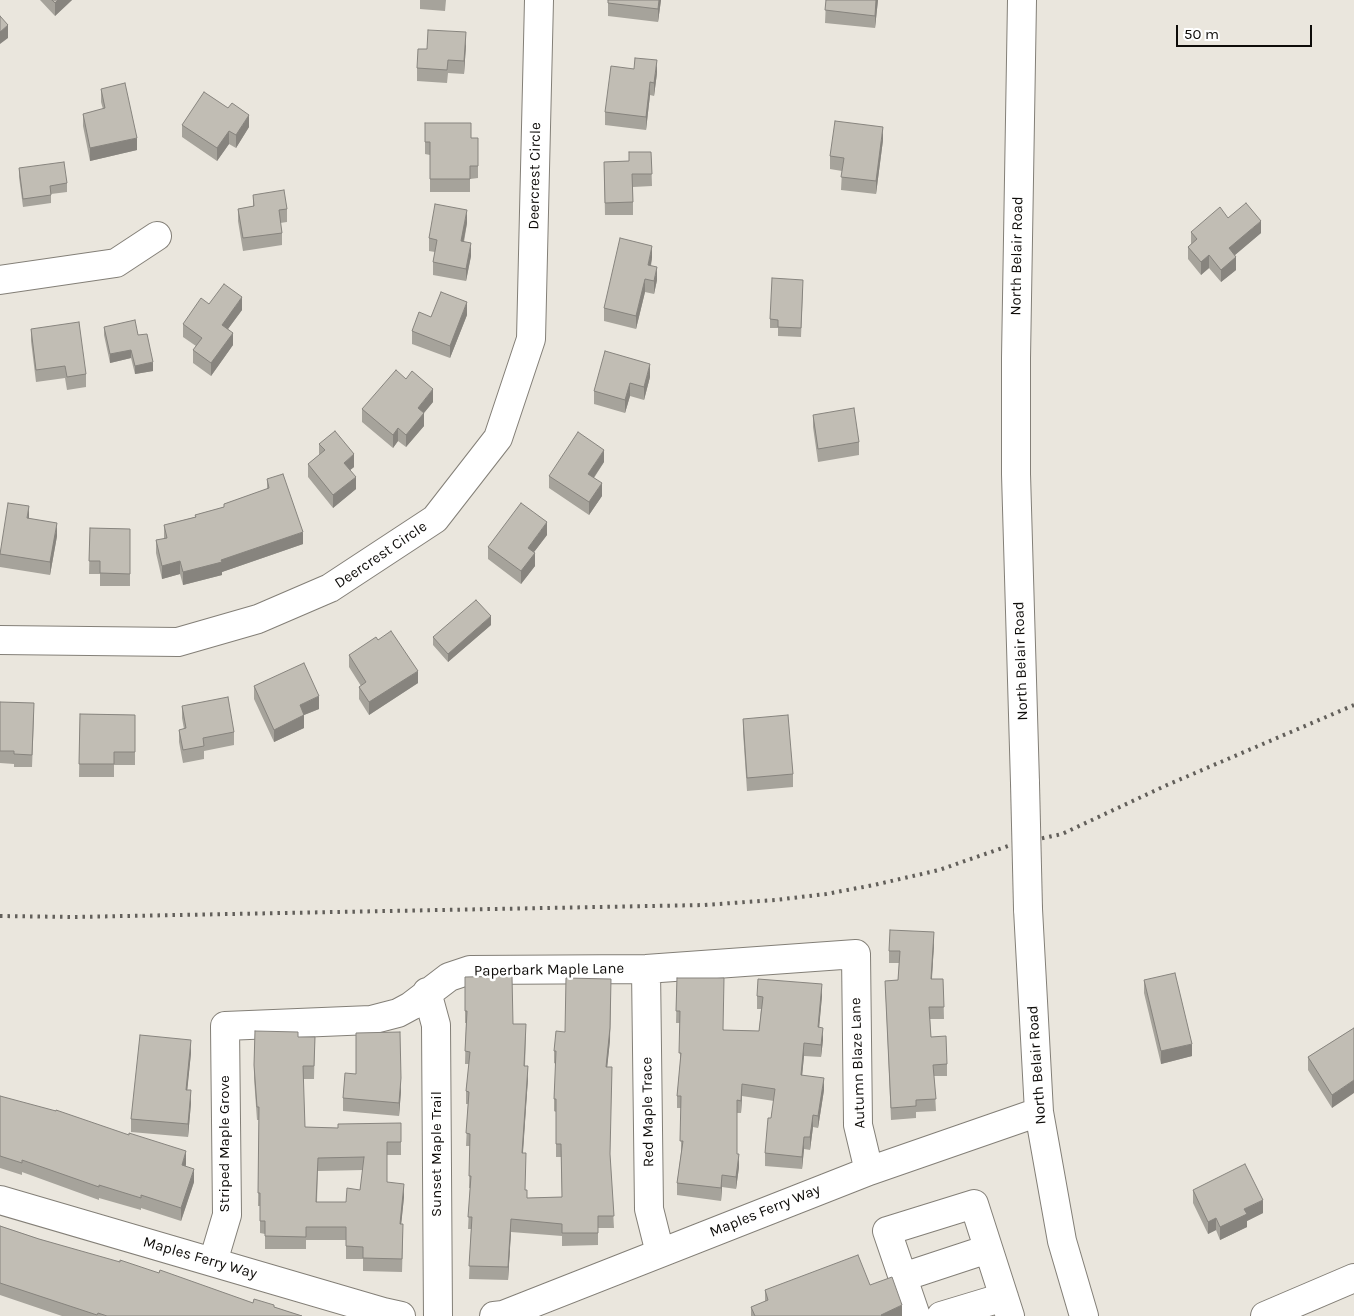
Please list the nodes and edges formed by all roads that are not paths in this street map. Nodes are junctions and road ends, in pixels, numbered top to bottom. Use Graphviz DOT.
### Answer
graph roads {
  1 [pos="539,0"];
  2 [pos="1022,0"];
  3 [pos="157,236"];
  4 [pos="0,280"];
  5 [pos="0,640"];
  6 [pos="856,954"];
  7 [pos="646,969"];
  8 [pos="427,992"];
  9 [pos="225,1026"];
  10 [pos="1039,1112"];
  11 [pos="869,1170"];
  12 [pos="0,1200"];
  13 [pos="988,1249"];
  14 [pos="660,1253"];
  15 [pos="213,1262"];
  16 [pos="903,1277"];
  17 [pos="1354,1278"];
  18 [pos="1007,1306"];
  19 [pos="401,1316"];
  20 [pos="438,1316"];
  21 [pos="494,1316"];
  22 [pos="916,1316"];
  23 [pos="941,1316"];
  24 [pos="1084,1316"];
  25 [pos="1265,1316"];
  1 -- 5 [label="street, Deercrest Circle"];
  2 -- 10 [label="street, North Belair Road, bridge"];
  3 -- 4 [label="street"];
  6 -- 7 [label="street, Paperbark Maple Lane"];
  6 -- 11 [label="street, Autumn Blaze Lane"];
  7 -- 8 [label="street, Paperbark Maple Lane"];
  7 -- 14 [label="street, Red Maple Trace"];
  8 -- 9 [label="street, Paperbark Maple Lane"];
  8 -- 20 [label="street, Sunset Maple Trail"];
  9 -- 15 [label="street, Striped Maple Grove"];
  10 -- 11 [label="street, Maples Ferry Way"];
  10 -- 24 [label="street, North Belair Road"];
  11 -- 14 [label="street, Maples Ferry Way"];
  12 -- 15 [label="street, Maples Ferry Way"];
  13 -- 16 [label="street"];
  13 -- 16 [label="street"];
  13 -- 18 [label="street"];
  14 -- 21 [label="street, Maples Ferry Way"];
  15 -- 19 [label="street, Maples Ferry Way"];
  16 -- 22 [label="street"];
  17 -- 25 [label="street"];
  18 -- 23 [label="street"];
}
